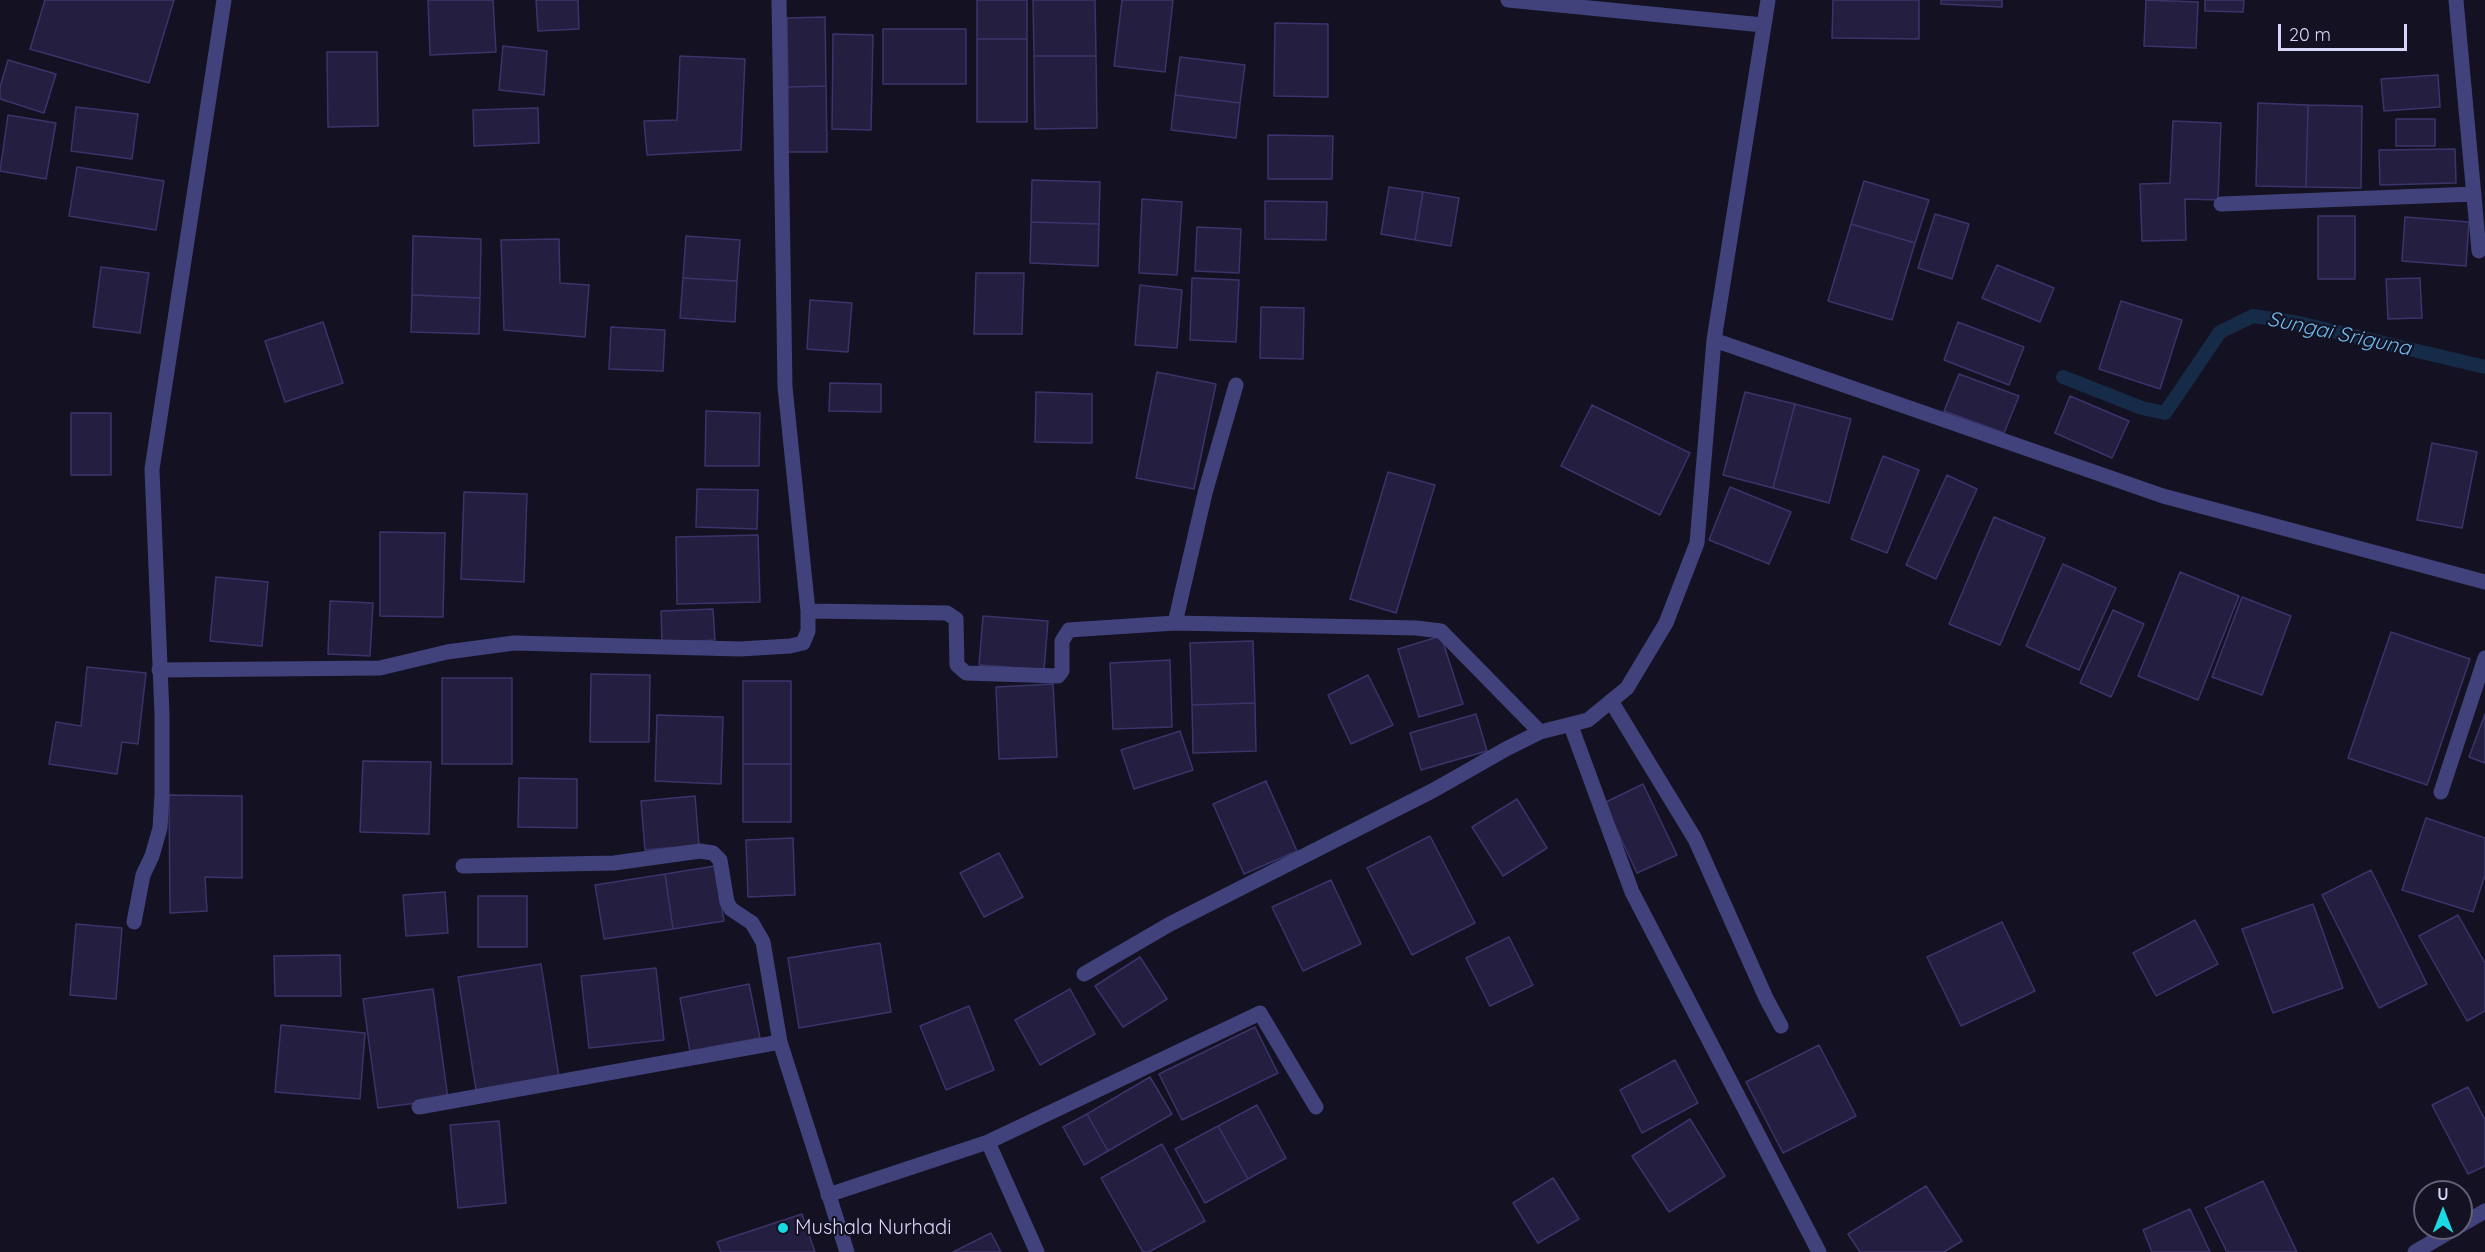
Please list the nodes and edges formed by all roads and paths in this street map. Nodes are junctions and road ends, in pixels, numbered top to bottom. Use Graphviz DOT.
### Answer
graph roads {
  1 [pos="224,0"];
  2 [pos="780,0"];
  3 [pos="1508,0"];
  4 [pos="1768,0"];
  5 [pos="2456,0"];
  6 [pos="1763,25"];
  7 [pos="2475,194"];
  8 [pos="2220,204"];
  9 [pos="2479,251"];
  10 [pos="1714,340"];
  11 [pos="1236,385"];
  12 [pos="2485,582"];
  13 [pos="808,611"];
  14 [pos="1175,624"];
  15 [pos="2485,658"];
  16 [pos="159,670"];
  17 [pos="1611,701"];
  18 [pos="1571,726"];
  19 [pos="1540,732"];
  20 [pos="2441,792"];
  21 [pos="464,866"];
  22 [pos="134,922"];
  23 [pos="1084,974"];
  24 [pos="1781,1026"];
  25 [pos="780,1042"];
  26 [pos="419,1107"];
  27 [pos="1316,1107"];
  28 [pos="988,1142"];
  29 [pos="828,1195"];
  30 [pos="2436,1240"];
  31 [pos="848,1252"];
  32 [pos="1037,1252"];
  33 [pos="1819,1252"];
  34 [pos="2415,1252"];
  1 -- 16 [label="street"];
  2 -- 13 [label="street"];
  3 -- 6 [label="street"];
  4 -- 6 [label="street"];
  5 -- 7 [label="street"];
  6 -- 10 [label="street"];
  7 -- 8 [label="street"];
  7 -- 9 [label="street"];
  10 -- 12 [label="street"];
  10 -- 17 [label="street"];
  11 -- 14 [label="street"];
  13 -- 14 [label="street"];
  13 -- 16 [label="street"];
  14 -- 19 [label="street"];
  15 -- 20 [label="street"];
  16 -- 22 [label="street"];
  17 -- 18 [label="street"];
  17 -- 24 [label="street"];
  18 -- 19 [label="street"];
  18 -- 33 [label="street"];
  19 -- 23 [label="street"];
  21 -- 25 [label="street"];
  25 -- 26 [label="street"];
  25 -- 29 [label="street"];
  27 -- 28 [label="street"];
  28 -- 29 [label="street"];
  28 -- 32 [label="street"];
  29 -- 31 [label="street"];
  30 -- 34 [label="street"];
}
